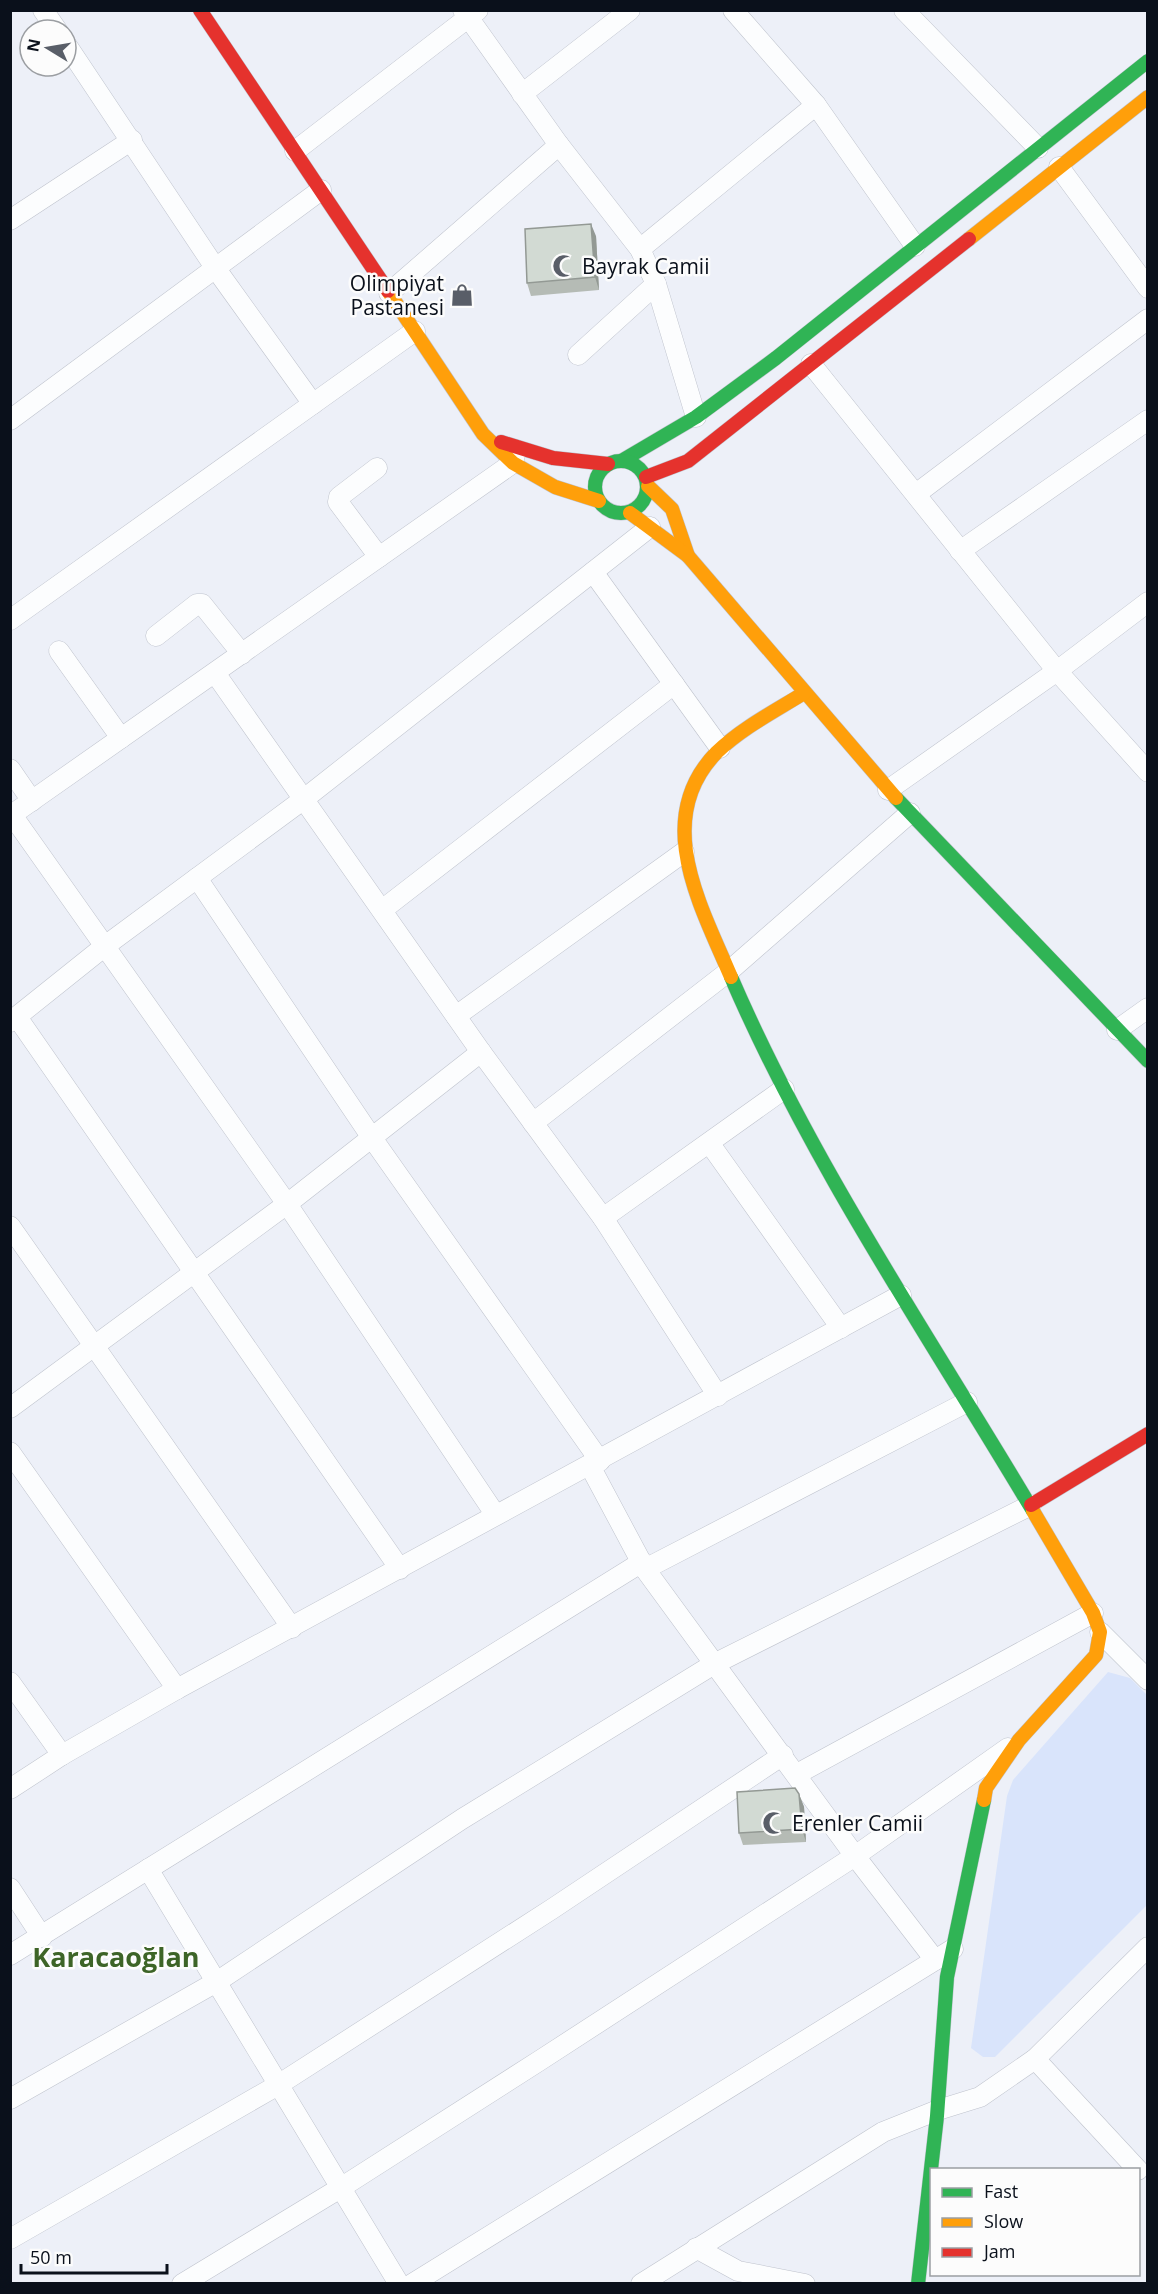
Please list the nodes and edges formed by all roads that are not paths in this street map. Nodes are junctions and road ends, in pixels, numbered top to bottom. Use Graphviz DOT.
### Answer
graph roads {
  1 [pos="200,10"];
  2 [pos="630,10"];
  3 [pos="733,10"];
  4 [pos="904,10"];
  5 [pos="470,13"];
  6 [pos="78,61"];
  7 [pos="1148,61"];
  8 [pos="522,94"];
  9 [pos="1148,97"];
  10 [pos="816,105"];
  11 [pos="132,140"];
  12 [pos="560,145"];
  13 [pos="1038,148"];
  14 [pos="295,151"];
  15 [pos="1059,167"];
  16 [pos="321,190"];
  17 [pos="10,220"];
  18 [pos="915,246"];
  19 [pos="640,249"];
  20 [pos="216,268"];
  21 [pos="656,284"];
  22 [pos="1148,288"];
  23 [pos="389,293"];
  24 [pos="1148,319"];
  25 [pos="415,332"];
  26 [pos="578,355"];
  27 [pos="811,364"];
  28 [pos="313,404"];
  29 [pos="696,417"];
  30 [pos="10,420"];
  31 [pos="1148,420"];
  32 [pos="514,456"];
  33 [pos="623,460"];
  34 [pos="688,461"];
  35 [pos="608,464"];
  36 [pos="377,468"];
  37 [pos="647,481"];
  38 [pos="916,494"];
  39 [pos="598,501"];
  40 [pos="672,509"];
  41 [pos="630,513"];
  42 [pos="650,527"];
  43 [pos="960,551"];
  44 [pos="688,556"];
  45 [pos="379,557"];
  46 [pos="593,572"];
  47 [pos="1148,602"];
  48 [pos="10,620"];
  49 [pos="156,636"];
  50 [pos="58,651"];
  51 [pos="242,654"];
  52 [pos="1057,671"];
  53 [pos="215,673"];
  54 [pos="674,684"];
  55 [pos="804,693"];
  56 [pos="122,738"];
  57 [pos="720,748"];
  58 [pos="10,769"];
  59 [pos="1148,772"];
  60 [pos="888,790"];
  61 [pos="304,799"];
  62 [pos="32,801"];
  63 [pos="910,813"];
  64 [pos="11,816"];
  65 [pos="684,852"];
  66 [pos="197,878"];
  67 [pos="382,910"];
  68 [pos="105,946"];
  69 [pos="728,972"];
  70 [pos="1148,1008"];
  71 [pos="456,1016"];
  72 [pos="14,1020"];
  73 [pos="1117,1030"];
  74 [pos="481,1052"];
  75 [pos="1148,1060"];
  76 [pos="784,1089"];
  77 [pos="533,1123"];
  78 [pos="372,1138"];
  79 [pos="710,1144"];
  80 [pos="287,1204"];
  81 [pos="603,1218"];
  82 [pos="10,1226"];
  83 [pos="193,1272"];
  84 [pos="901,1295"];
  85 [pos="841,1328"];
  86 [pos="94,1346"];
  87 [pos="718,1396"];
  88 [pos="968,1402"];
  89 [pos="10,1408"];
  90 [pos="1148,1434"];
  91 [pos="10,1452"];
  92 [pos="595,1463"];
  93 [pos="1031,1505"];
  94 [pos="495,1514"];
  95 [pos="644,1565"];
  96 [pos="400,1569"];
  97 [pos="1097,1623"];
  98 [pos="292,1628"];
  99 [pos="714,1664"];
  100 [pos="1148,1680"];
  101 [pos="10,1682"];
  102 [pos="177,1689"];
  103 [pos="1019,1740"];
  104 [pos="62,1755"];
  105 [pos="783,1755"];
  106 [pos="797,1774"];
  107 [pos="10,1789"];
  108 [pos="855,1856"];
  109 [pos="148,1869"];
  110 [pos="10,1888"];
  111 [pos="42,1937"];
  112 [pos="1148,1947"];
  113 [pos="953,1949"];
  114 [pos="10,1955"];
  115 [pos="935,1960"];
  116 [pos="218,1981"];
  117 [pos="1035,2059"];
  118 [pos="278,2085"];
  119 [pos="10,2099"];
  120 [pos="938,2110"];
  121 [pos="931,2168"];
  122 [pos="1136,2168"];
  123 [pos="930,2179"];
  124 [pos="342,2187"];
  125 [pos="10,2239"];
  126 [pos="696,2248"];
  127 [pos="182,2283"];
  128 [pos="399,2283"];
  129 [pos="412,2283"];
  130 [pos="641,2283"];
  131 [pos="805,2283"];
  132 [pos="918,2283"];
  1 -- 14 [label="main road"];
  2 -- 8 [label="street"];
  3 -- 10 [label="street"];
  4 -- 13 [label="street"];
  5 -- 8 [label="street"];
  5 -- 14 [label="street"];
  6 -- 11 [label="street"];
  7 -- 13 [label="main road"];
  8 -- 12 [label="street"];
  9 -- 15 [label="main road"];
  10 -- 18 [label="street"];
  10 -- 19 [label="street"];
  11 -- 17 [label="street"];
  11 -- 20 [label="street"];
  12 -- 19 [label="street"];
  12 -- 23 [label="street"];
  13 -- 18 [label="main road"];
  14 -- 16 [label="main road"];
  15 -- 22 [label="street"];
  15 -- 27 [label="main road"];
  16 -- 20 [label="street"];
  16 -- 23 [label="main road"];
  18 -- 29 [label="main road"];
  19 -- 21 [label="street"];
  20 -- 28 [label="street"];
  20 -- 30 [label="street"];
  21 -- 26 [label="street"];
  21 -- 29 [label="street"];
  23 -- 25 [label="main road"];
  24 -- 38 [label="street"];
  25 -- 28 [label="street"];
  25 -- 32 [label="main road"];
  27 -- 34 [label="main road"];
  27 -- 38 [label="street"];
  28 -- 48 [label="street"];
  29 -- 33 [label="main road"];
  31 -- 43 [label="street"];
  32 -- 35 [label="main road"];
  32 -- 39 [label="main road"];
  32 -- 45 [label="street"];
  33 -- 35 [label="main road"];
  33 -- 37 [label="main road"];
  34 -- 37 [label="main road"];
  34 -- 40 [label="main road"];
  35 -- 39 [label="main road"];
  36 -- 45 [label="street"];
  37 -- 40 [label="main road"];
  37 -- 41 [label="main road"];
  38 -- 43 [label="street"];
  39 -- 41 [label="main road"];
  40 -- 44 [label="main road"];
  41 -- 42 [label="main road"];
  42 -- 44 [label="main road"];
  42 -- 46 [label="street"];
  43 -- 52 [label="street"];
  44 -- 55 [label="main road"];
  45 -- 51 [label="street"];
  46 -- 54 [label="street"];
  46 -- 61 [label="street"];
  47 -- 52 [label="street"];
  49 -- 51 [label="street"];
  50 -- 56 [label="street"];
  51 -- 53 [label="street"];
  52 -- 59 [label="street"];
  52 -- 60 [label="street"];
  53 -- 56 [label="street"];
  53 -- 61 [label="street"];
  54 -- 57 [label="street"];
  54 -- 67 [label="street"];
  55 -- 57 [label="main road"];
  55 -- 60 [label="main road"];
  56 -- 62 [label="street"];
  57 -- 65 [label="main road"];
  58 -- 62 [label="street"];
  60 -- 63 [label="main road"];
  61 -- 66 [label="street"];
  61 -- 67 [label="street"];
  62 -- 64 [label="street"];
  63 -- 69 [label="street"];
  63 -- 73 [label="main road"];
  64 -- 68 [label="street"];
  65 -- 69 [label="main road"];
  65 -- 71 [label="street"];
  66 -- 68 [label="street"];
  66 -- 78 [label="street"];
  67 -- 71 [label="street"];
  68 -- 72 [label="street"];
  68 -- 80 [label="street"];
  69 -- 76 [label="main road"];
  69 -- 77 [label="street"];
  70 -- 73 [label="street"];
  71 -- 74 [label="street"];
  72 -- 83 [label="street"];
  73 -- 75 [label="main road"];
  74 -- 77 [label="street"];
  74 -- 78 [label="street"];
  76 -- 79 [label="street"];
  76 -- 84 [label="main road"];
  77 -- 81 [label="street"];
  78 -- 80 [label="street"];
  78 -- 92 [label="street"];
  79 -- 81 [label="street"];
  79 -- 85 [label="street"];
  80 -- 83 [label="street"];
  80 -- 94 [label="street"];
  81 -- 87 [label="street"];
  82 -- 86 [label="street"];
  83 -- 86 [label="street"];
  83 -- 96 [label="street"];
  84 -- 85 [label="street"];
  84 -- 88 [label="main road"];
  85 -- 87 [label="street"];
  86 -- 89 [label="street"];
  86 -- 98 [label="street"];
  87 -- 92 [label="street"];
  88 -- 93 [label="main road"];
  88 -- 95 [label="street"];
  90 -- 93 [label="main road"];
  91 -- 102 [label="street"];
  92 -- 94 [label="street"];
  92 -- 95 [label="street"];
  93 -- 97 [label="main road"];
  93 -- 99 [label="street"];
  94 -- 96 [label="street"];
  95 -- 99 [label="street"];
  95 -- 109 [label="street"];
  96 -- 98 [label="street"];
  97 -- 100 [label="street"];
  97 -- 103 [label="main road"];
  97 -- 106 [label="street"];
  98 -- 102 [label="street"];
  99 -- 105 [label="street"];
  99 -- 116 [label="street"];
  101 -- 104 [label="street"];
  102 -- 104 [label="street"];
  103 -- 108 [label="street"];
  103 -- 113 [label="main road"];
  104 -- 107 [label="street"];
  105 -- 106 [label="street"];
  105 -- 118 [label="street"];
  106 -- 108 [label="street"];
  108 -- 115 [label="street"];
  108 -- 124 [label="street"];
  109 -- 111 [label="street"];
  109 -- 116 [label="street"];
  110 -- 111 [label="street"];
  111 -- 114 [label="street"];
  112 -- 117 [label="street"];
  113 -- 115 [label="street"];
  113 -- 120 [label="main road"];
  115 -- 129 [label="street"];
  116 -- 118 [label="street"];
  116 -- 119 [label="street"];
  117 -- 120 [label="street"];
  117 -- 122 [label="street"];
  118 -- 124 [label="street"];
  118 -- 125 [label="street"];
  120 -- 121 [label="main road"];
  120 -- 126 [label="street"];
  123 -- 132 [label="main road"];
  124 -- 127 [label="street"];
  124 -- 128 [label="street"];
  126 -- 130 [label="street"];
  126 -- 131 [label="street"];
}
